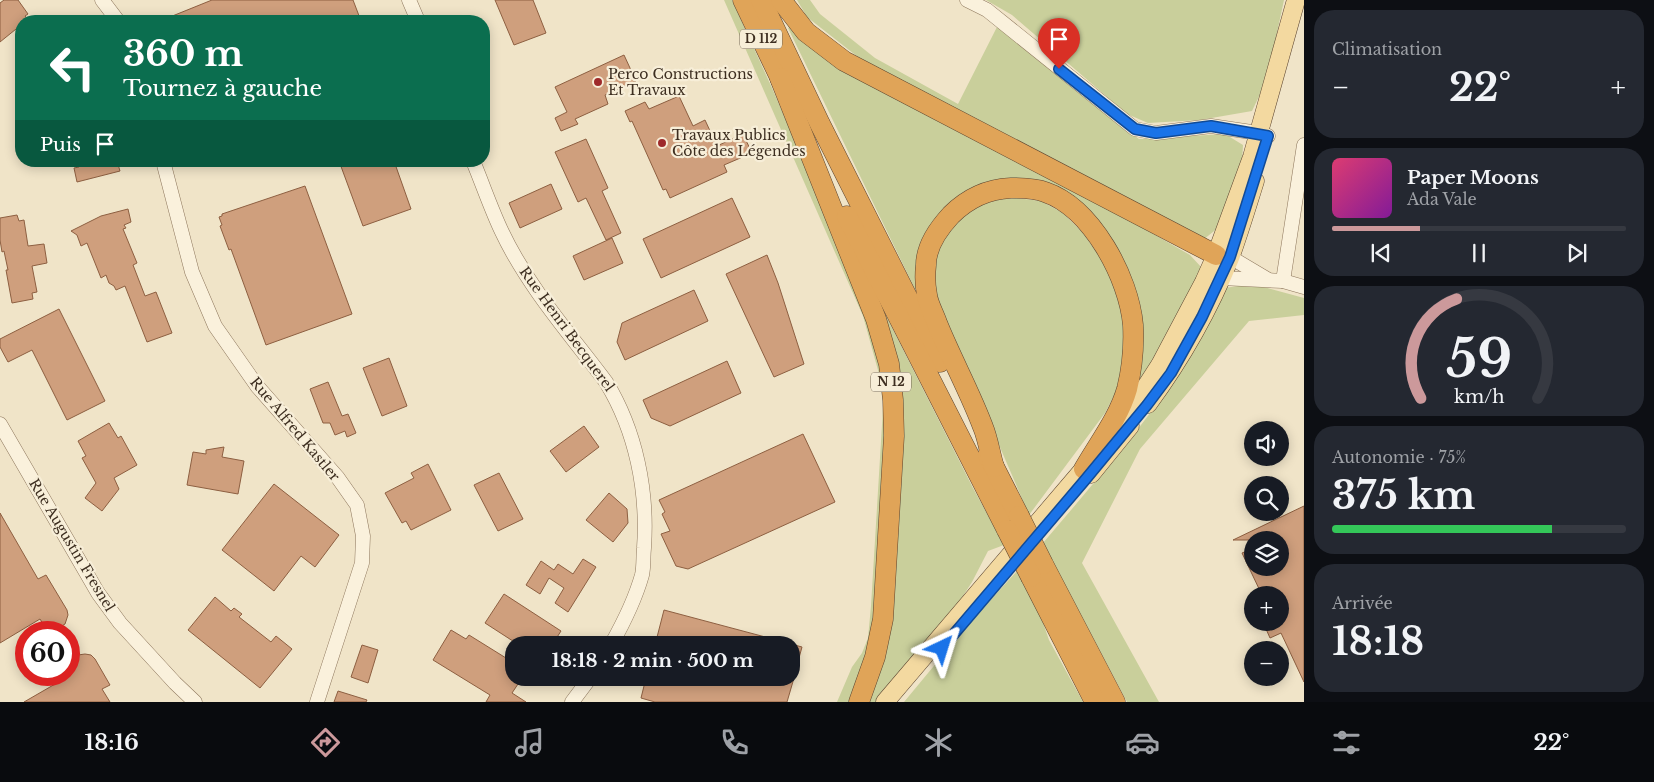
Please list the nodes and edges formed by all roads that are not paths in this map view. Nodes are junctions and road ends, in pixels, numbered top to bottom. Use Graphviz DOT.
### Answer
graph roads {
  1 [pos="102,0"];
  2 [pos="409,0"];
  3 [pos="743,0"];
  4 [pos="761,0"];
  5 [pos="781,0"];
  6 [pos="967,0"];
  7 [pos="1296,0"];
  8 [pos="1300,0"];
  9 [pos="113,15"];
  10 [pos="415,15"];
  11 [pos="784,48"];
  12 [pos="780,78"];
  13 [pos="1263,134"];
  14 [pos="1304,145"];
  15 [pos="165,167"];
  16 [pos="475,167"];
  17 [pos="1223,256"];
  18 [pos="1221,278"];
  19 [pos="1267,279"];
  20 [pos="1283,281"];
  21 [pos="1304,287"];
  22 [pos="0,424"];
  23 [pos="994,467"];
  24 [pos="1084,469"];
  25 [pos="1013,523"];
  26 [pos="1037,570"];
  27 [pos="616,636"];
  28 [pos="584,686"];
  29 [pos="195,702"];
  30 [pos="317,702"];
  31 [pos="572,702"];
  32 [pos="860,702"];
  33 [pos="885,702"];
  34 [pos="895,702"];
  35 [pos="1095,702"];
  36 [pos="1115,702"];
  1 -- 9 [label="street"];
  2 -- 10 [label="street"];
  3 -- 12 [label="highway, D 112"];
  4 -- 11 [label="highway, D 112"];
  5 -- 17 [label="highway"];
  6 -- 13 [label="street"];
  7 -- 13 [label="main road"];
  8 -- 13 [label="main road"];
  11 -- 23 [label="highway, N 12"];
  12 -- 25 [label="highway, N 12"];
  12 -- 32 [label="highway, N 12"];
  13 -- 17 [label="main road"];
  14 -- 20 [label="street"];
  15 -- 30 [label="street, Rue Alfred Kastler"];
  16 -- 27 [label="street, Rue Henri Becquerel"];
  17 -- 18 [label="main road"];
  17 -- 19 [label="street"];
  17 -- 24 [label="main road"];
  18 -- 19 [label="street"];
  18 -- 34 [label="main road"];
  19 -- 20 [label="street"];
  20 -- 21 [label="street"];
  22 -- 29 [label="street, Rue Augustin Fresnel"];
  23 -- 24 [label="highway"];
  23 -- 25 [label="highway, N 12"];
  24 -- 33 [label="main road"];
  25 -- 26 [label="highway, N 12, bridge"];
  26 -- 35 [label="highway, N 12"];
  26 -- 36 [label="highway, N 12"];
  28 -- 31 [label="street"];
}
